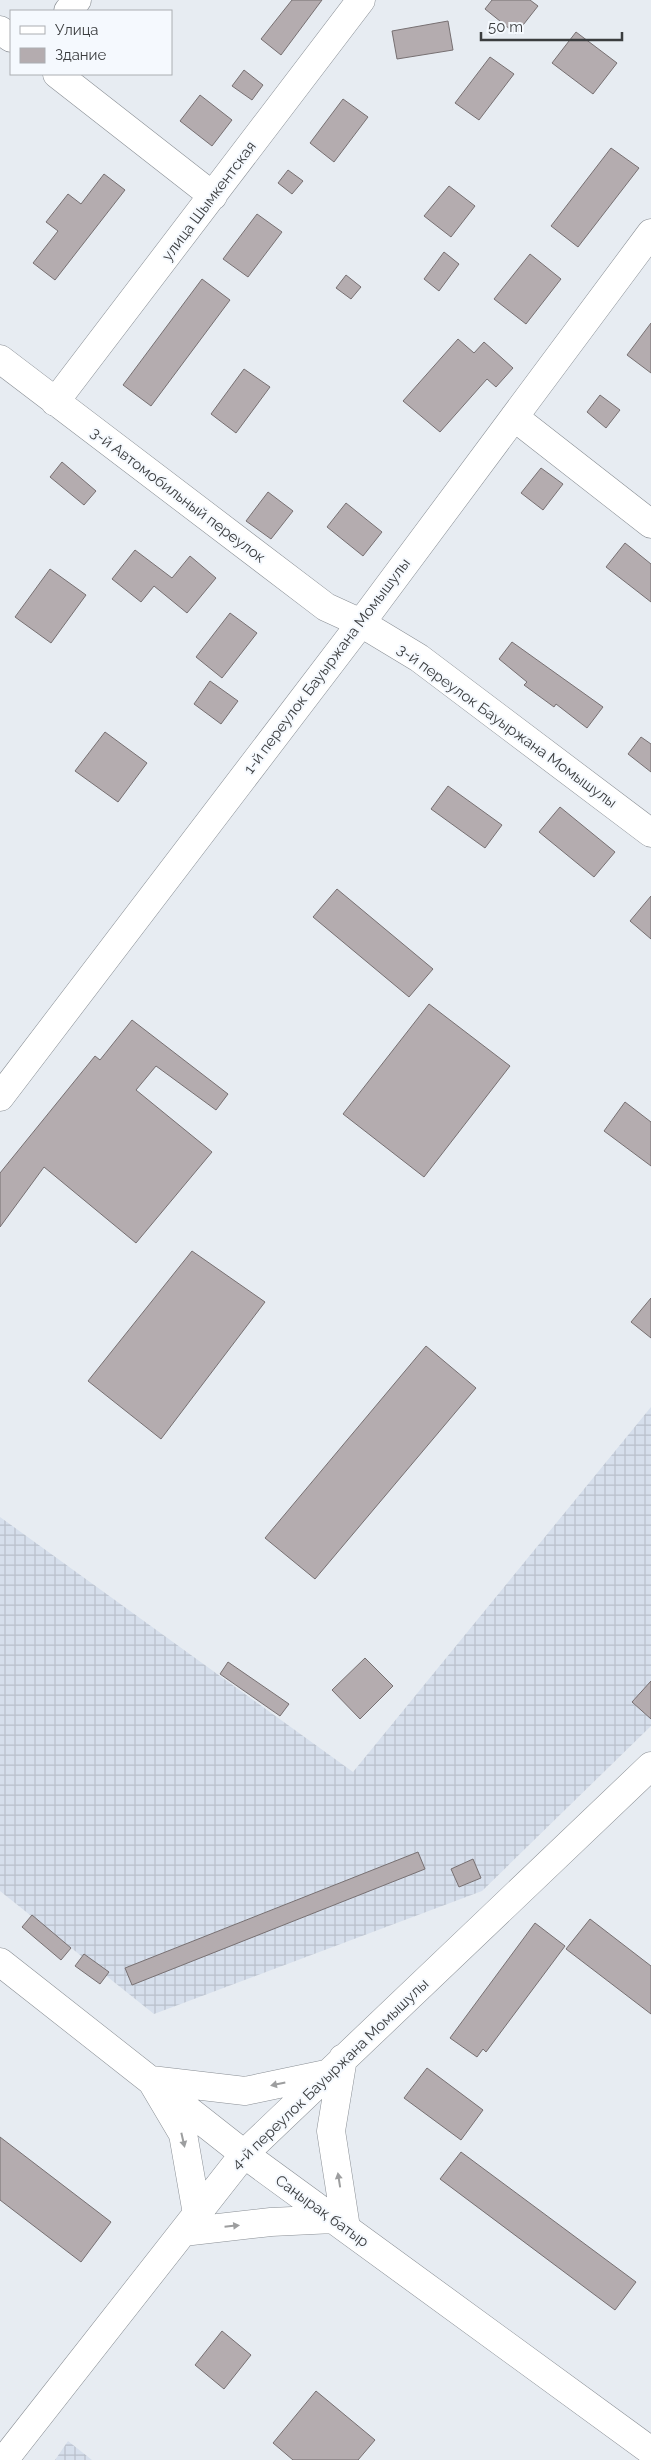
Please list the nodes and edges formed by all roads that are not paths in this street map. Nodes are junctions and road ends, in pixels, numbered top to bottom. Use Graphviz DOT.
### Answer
graph roads {
  1 [pos="77,0"];
  2 [pos="361,0"];
  3 [pos="69,10"];
  4 [pos="58,75"];
  5 [pos="213,196"];
  6 [pos="651,233"];
  7 [pos="0,360"];
  8 [pos="56,402"];
  9 [pos="514,418"];
  10 [pos="651,524"];
  11 [pos="361,623"];
  12 [pos="651,833"];
  13 [pos="0,1097"];
  14 [pos="651,1766"];
  15 [pos="0,1962"];
  16 [pos="334,2066"];
  17 [pos="150,2080"];
  18 [pos="244,2154"];
  19 [pos="190,2223"];
  20 [pos="340,2224"];
  21 [pos="651,2451"];
  22 [pos="4,2460"];
  1 -- 3 [label="street"];
  2 -- 5 [label="street, улица Шымкентская"];
  4 -- 5 [label="street"];
  5 -- 8 [label="street, улица Шымкентская"];
  6 -- 9 [label="street, 1-й переулок Бауыржана Момышулы"];
  7 -- 8 [label="street, 3-й Автомобильный переулок"];
  8 -- 11 [label="street, 3-й Автомобильный переулок"];
  9 -- 10 [label="street"];
  9 -- 11 [label="street, 1-й переулок Бауыржана Момышулы"];
  11 -- 12 [label="street, 3-й переулок Бауыржана Момышулы"];
  11 -- 13 [label="street, 1-й переулок Бауыржана Момышулы"];
  14 -- 16 [label="street, 4-й переулок Бауыржана Момышулы"];
  15 -- 17 [label="street, Саңырақ батыр"];
  16 -- 17 [label="street, one-way"];
  16 -- 18 [label="street, 4-й переулок Бауыржана Момышулы"];
  20 -- 16 [label="street, one-way"];
  17 -- 18 [label="street, Саңырақ батыр"];
  17 -- 19 [label="street, one-way"];
  18 -- 19 [label="street, 4-й переулок Бауыржана Момышулы"];
  18 -- 20 [label="street, Саңырақ батыр"];
  19 -- 20 [label="street, one-way"];
  19 -- 22 [label="street, 4-й переулок Бауыржана Момышулы"];
  20 -- 21 [label="street, Саңырақ батыр"];
}
